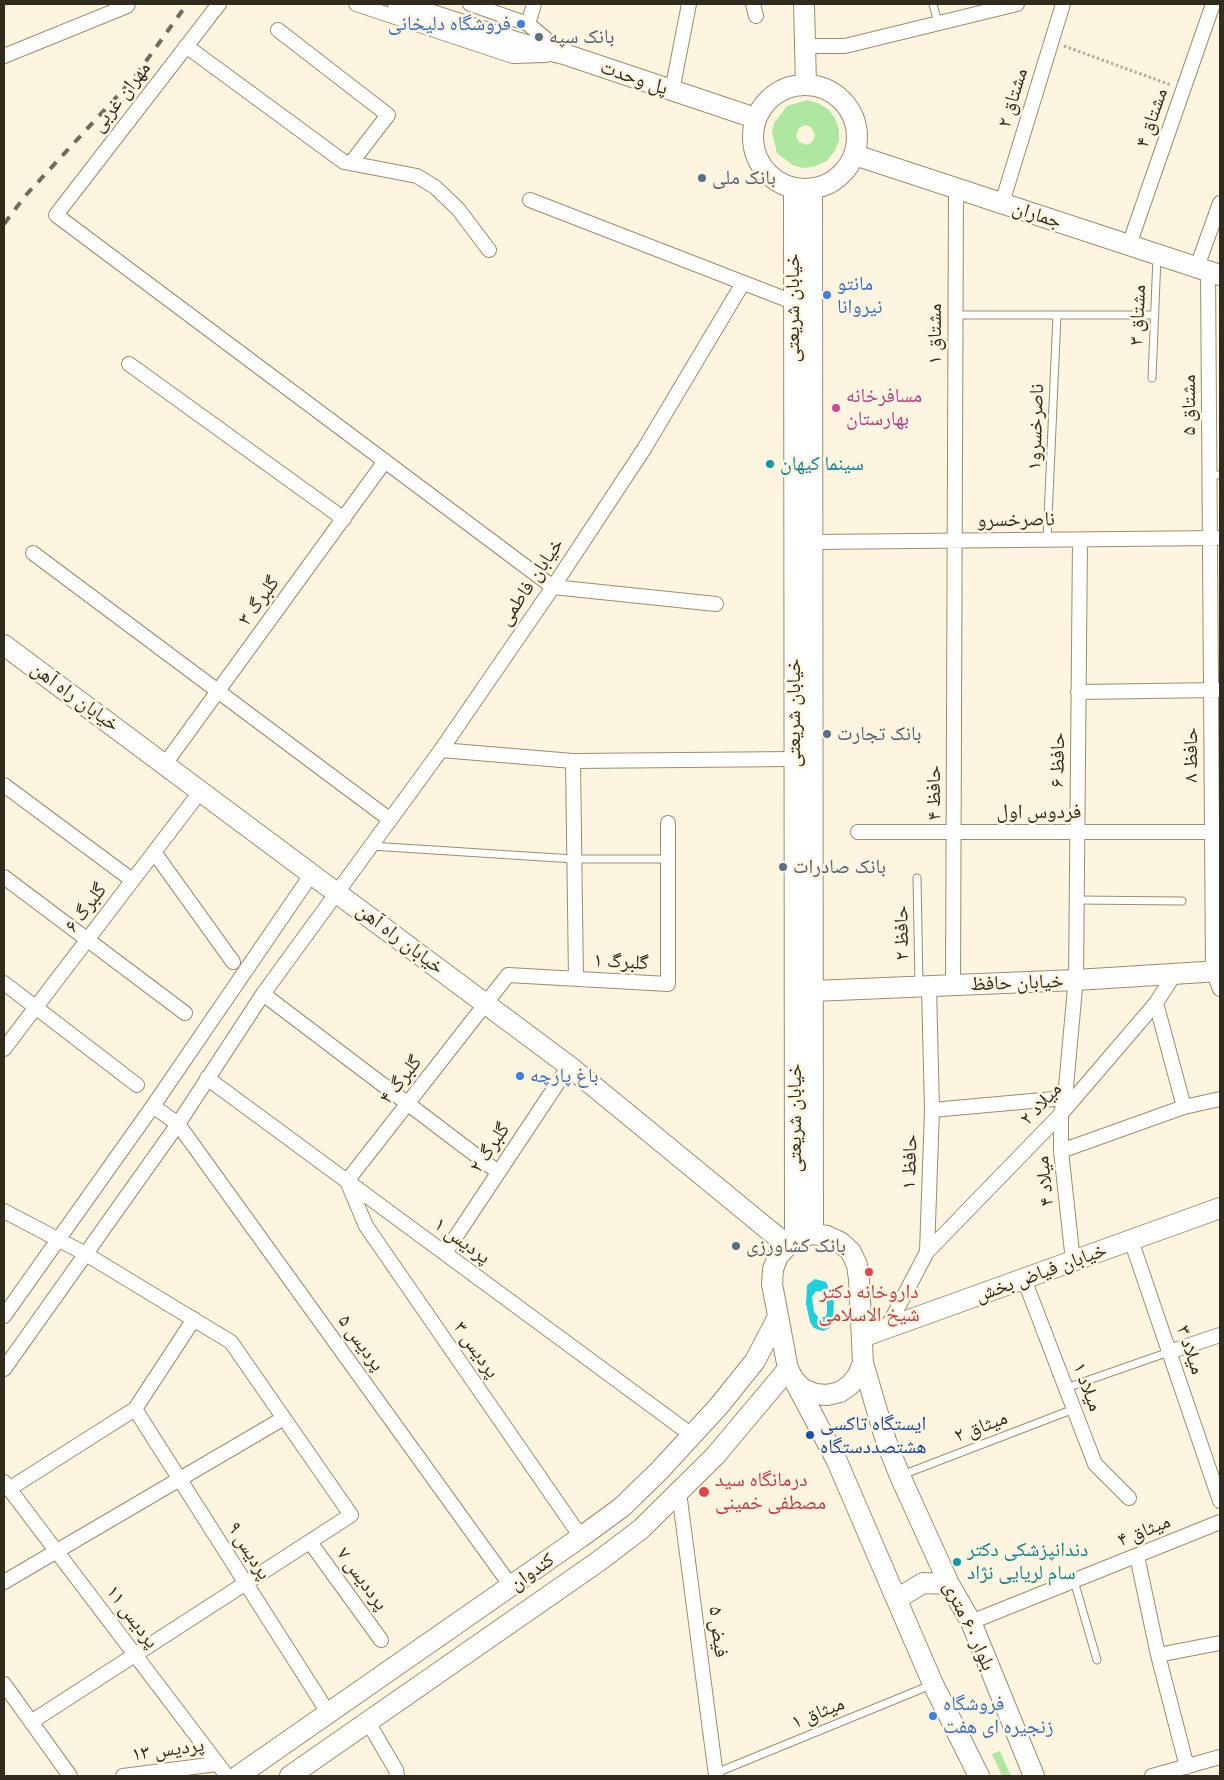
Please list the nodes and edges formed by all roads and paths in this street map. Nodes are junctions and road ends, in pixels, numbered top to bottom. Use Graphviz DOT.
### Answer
graph roads {
  1 [pos="219,4"];
  2 [pos="356,4"];
  3 [pos="398,4"];
  4 [pos="470,4"];
  5 [pos="534,4"];
  6 [pos="689,4"];
  7 [pos="804,4"];
  8 [pos="933,4"];
  9 [pos="1017,4"];
  10 [pos="1063,4"];
  11 [pos="1213,4"];
  12 [pos="124,5"];
  13 [pos="938,23"];
  14 [pos="528,24"];
  15 [pos="278,30"];
  16 [pos="1051,42"];
  17 [pos="186,46"];
  18 [pos="805,46"];
  19 [pos="564,54"];
  20 [pos="4,56"];
  21 [pos="806,84"];
  22 [pos="1183,90"];
  23 [pos="672,91"];
  24 [pos="755,118"];
  25 [pos="854,155"];
  26 [pos="351,163"];
  27 [pos="956,188"];
  28 [pos="803,189"];
  29 [pos="530,200"];
  30 [pos="1002,203"];
  31 [pos="1220,203"];
  32 [pos="1130,245"];
  33 [pos="489,250"];
  34 [pos="1157,254"];
  35 [pos="1209,271"];
  36 [pos="743,283"];
  37 [pos="793,302"];
  38 [pos="956,315"];
  39 [pos="1057,315"];
  40 [pos="1154,315"];
  41 [pos="129,364"];
  42 [pos="1152,378"];
  43 [pos="386,461"];
  44 [pos="1215,475"];
  45 [pos="344,519"];
  46 [pos="1215,538"];
  47 [pos="1047,540"];
  48 [pos="1080,540"];
  49 [pos="955,541"];
  50 [pos="812,542"];
  51 [pos="33,552"];
  52 [pos="553,586"];
  53 [pos="716,604"];
  54 [pos="1215,615"];
  55 [pos="4,645"];
  56 [pos="219,690"];
  57 [pos="1216,690"];
  58 [pos="1078,692"];
  59 [pos="441,750"];
  60 [pos="794,759"];
  61 [pos="573,761"];
  62 [pos="165,764"];
  63 [pos="4,785"];
  64 [pos="200,792"];
  65 [pos="389,819"];
  66 [pos="668,824"];
  67 [pos="858,832"];
  68 [pos="954,832"];
  69 [pos="1077,832"];
  70 [pos="1216,832"];
  71 [pos="370,846"];
  72 [pos="154,852"];
  73 [pos="574,858"];
  74 [pos="668,859"];
  75 [pos="311,874"];
  76 [pos="4,877"];
  77 [pos="917,878"];
  78 [pos="132,880"];
  79 [pos="336,892"];
  80 [pos="1076,900"];
  81 [pos="1182,901"];
  82 [pos="87,940"];
  83 [pos="233,962"];
  84 [pos="1174,975"];
  85 [pos="1218,977"];
  86 [pos="576,979"];
  87 [pos="4,983"];
  88 [pos="1076,984"];
  89 [pos="953,985"];
  90 [pos="924,987"];
  91 [pos="813,992"];
  92 [pos="263,994"];
  93 [pos="1156,1003"];
  94 [pos="486,1004"];
  95 [pos="36,1008"];
  96 [pos="185,1013"];
  97 [pos="4,1049"];
  98 [pos="569,1066"];
  99 [pos="207,1078"];
  100 [pos="137,1085"];
  101 [pos="1065,1098"];
  102 [pos="1220,1099"];
  103 [pos="408,1104"];
  104 [pos="153,1106"];
  105 [pos="1184,1107"];
  106 [pos="932,1110"];
  107 [pos="1061,1114"];
  108 [pos="178,1124"];
  109 [pos="1062,1150"];
  110 [pos="498,1172"];
  111 [pos="347,1181"];
  112 [pos="1220,1208"];
  113 [pos="4,1211"];
  114 [pos="59,1239"];
  115 [pos="798,1239"];
  116 [pos="1131,1240"];
  117 [pos="927,1252"];
  118 [pos="84,1253"];
  119 [pos="445,1253"];
  120 [pos="1073,1261"];
  121 [pos="1024,1279"];
  122 [pos="4,1316"];
  123 [pos="778,1317"];
  124 [pos="194,1319"];
  125 [pos="886,1328"];
  126 [pos="1220,1335"];
  127 [pos="862,1337"];
  128 [pos="1169,1352"];
  129 [pos="863,1363"];
  130 [pos="4,1369"];
  131 [pos="791,1375"];
  132 [pos="1066,1388"];
  133 [pos="136,1409"];
  134 [pos="1074,1409"];
  135 [pos="284,1418"];
  136 [pos="693,1436"];
  137 [pos="900,1476"];
  138 [pos="180,1479"];
  139 [pos="6,1485"];
  140 [pos="680,1492"];
  141 [pos="1129,1498"];
  142 [pos="1220,1501"];
  143 [pos="1220,1522"];
  144 [pos="582,1537"];
  145 [pos="310,1542"];
  146 [pos="57,1551"];
  147 [pos="1137,1556"];
  148 [pos="1074,1581"];
  149 [pos="4,1582"];
  150 [pos="246,1583"];
  151 [pos="949,1584"];
  152 [pos="511,1586"];
  153 [pos="897,1599"];
  154 [pos="971,1622"];
  155 [pos="381,1640"];
  156 [pos="1220,1643"];
  157 [pos="134,1654"];
  158 [pos="1158,1655"];
  159 [pos="1097,1660"];
  160 [pos="4,1684"];
  161 [pos="933,1684"];
  162 [pos="329,1714"];
  163 [pos="31,1722"];
  164 [pos="368,1722"];
  165 [pos="346,1738"];
  166 [pos="1220,1758"];
  167 [pos="217,1764"];
  168 [pos="1186,1767"];
  169 [pos="716,1774"];
  170 [pos="70,1776"];
  171 [pos="123,1776"];
  172 [pos="227,1776"];
  173 [pos="238,1776"];
  174 [pos="290,1776"];
  175 [pos="397,1776"];
  176 [pos="979,1776"];
  177 [pos="1034,1776"];
  178 [pos="1152,1776"];
  1 -- 17 [label="street, مهران غربی"];
  2 -- 19 [label="street"];
  3 -- 19 [label="street, پل وحدت"];
  4 -- 14 [label="street"];
  5 -- 14 [label="street"];
  6 -- 23 [label="street"];
  7 -- 18 [label="street"];
  8 -- 13 [label="lane"];
  9 -- 13 [label="street"];
  10 -- 16 [label="street, مشتاق ۲"];
  11 -- 22 [label="street, مشتاق ۴"];
  12 -- 20 [label="street"];
  13 -- 18 [label="street"];
  14 -- 19 [label="street"];
  15 -- 26 [label="street"];
  16 -- 22 [label="path"];
  16 -- 30 [label="street, مشتاق ۲"];
  17 -- 26 [label="street"];
  17 -- 43 [label="street, مهران غربی"];
  18 -- 21 [label="street"];
  19 -- 23 [label="street, پل وحدت"];
  21 -- 24 [label="street"];
  21 -- 25 [label="street"];
  22 -- 32 [label="street, مشتاق ۴"];
  23 -- 24 [label="street, پل وحدت"];
  24 -- 28 [label="street"];
  25 -- 27 [label="street, جماران"];
  25 -- 28 [label="street"];
  26 -- 33 [label="street"];
  27 -- 30 [label="street, جماران"];
  27 -- 38 [label="street, مشتاق ۱"];
  28 -- 37 [label="street, خیابان شریعتی"];
  28 -- 50 [label="street, خیابان شریعتی"];
  29 -- 36 [label="street"];
  30 -- 32 [label="street, جماران"];
  31 -- 35 [label="street"];
  32 -- 34 [label="street, جماران"];
  34 -- 35 [label="street, جماران"];
  34 -- 40 [label="lane, مشتاق ۳"];
  35 -- 44 [label="street, مشتاق ۵"];
  36 -- 37 [label="street"];
  36 -- 52 [label="street, خیابان فاطمی"];
  37 -- 60 [label="street, خیابان شریعتی"];
  38 -- 39 [label="lane"];
  38 -- 49 [label="street, مشتاق ۱"];
  39 -- 40 [label="lane"];
  39 -- 47 [label="lane, ناصرخسرو۱"];
  40 -- 42 [label="lane, مشتاق ۳"];
  41 -- 45 [label="street"];
  43 -- 45 [label="street, گلبرگ ۳"];
  43 -- 52 [label="street"];
  44 -- 46 [label="street, مشتاق ۵"];
  45 -- 56 [label="street, گلبرگ ۳"];
  46 -- 48 [label="street, ناصرخسرو"];
  46 -- 54 [label="street, حافظ ۸"];
  47 -- 48 [label="street, ناصرخسرو"];
  47 -- 49 [label="street, ناصرخسرو"];
  48 -- 58 [label="street, حافظ ۶"];
  49 -- 50 [label="street, ناصرخسرو"];
  49 -- 68 [label="street, حافظ ۴"];
  50 -- 91 [label="street, خیابان شریعتی"];
  51 -- 56 [label="street"];
  52 -- 53 [label="street"];
  52 -- 59 [label="street, خیابان فاطمی"];
  54 -- 57 [label="street, حافظ ۸"];
  55 -- 62 [label="street, خیابان راه آهن"];
  56 -- 62 [label="street, گلبرگ ۳"];
  56 -- 65 [label="street"];
  57 -- 58 [label="street"];
  57 -- 70 [label="street, حافظ ۸"];
  58 -- 69 [label="street, حافظ ۶"];
  59 -- 61 [label="street"];
  59 -- 65 [label="street, خیابان فاطمی"];
  60 -- 61 [label="street"];
  60 -- 115 [label="street, خیابان شریعتی"];
  61 -- 73 [label="street"];
  62 -- 64 [label="street, خیابان راه آهن"];
  63 -- 78 [label="street"];
  64 -- 72 [label="street, گلبرگ ۶"];
  64 -- 75 [label="street, خیابان راه آهن"];
  65 -- 71 [label="street, خیابان فاطمی"];
  66 -- 74 [label="street, گلبرگ ۱"];
  67 -- 68 [label="street, فردوس اول"];
  68 -- 69 [label="street, فردوس اول"];
  68 -- 89 [label="street, حافظ ۴"];
  69 -- 70 [label="street, فردوس اول"];
  69 -- 80 [label="street, حافظ ۶"];
  70 -- 85 [label="street, حافظ ۸"];
  71 -- 73 [label="lane"];
  71 -- 79 [label="street, خیابان فاطمی"];
  72 -- 78 [label="street, گلبرگ ۶"];
  72 -- 83 [label="street"];
  73 -- 74 [label="lane"];
  73 -- 86 [label="street"];
  74 -- 86 [label="street, گلبرگ ۱"];
  75 -- 79 [label="street, خیابان راه آهن"];
  75 -- 104 [label="street"];
  76 -- 82 [label="street"];
  77 -- 90 [label="lane, حافظ ۲"];
  78 -- 82 [label="street, گلبرگ ۶"];
  79 -- 92 [label="street, خیابان فاطمی"];
  79 -- 94 [label="street, خیابان راه آهن"];
  80 -- 81 [label="lane"];
  80 -- 88 [label="street, حافظ ۶"];
  82 -- 95 [label="street, گلبرگ ۶"];
  82 -- 96 [label="street"];
  84 -- 85 [label="street, خیابان حافظ"];
  84 -- 88 [label="street, خیابان حافظ"];
  84 -- 93 [label="street, میلاد ۲"];
  86 -- 94 [label="street, گلبرگ ۱"];
  87 -- 95 [label="street"];
  88 -- 89 [label="street, خیابان حافظ"];
  88 -- 101 [label="street, حافظ ۶"];
  89 -- 90 [label="street, خیابان حافظ"];
  90 -- 91 [label="street, خیابان حافظ"];
  90 -- 106 [label="street, حافظ ۱"];
  91 -- 115 [label="street, خیابان شریعتی"];
  92 -- 99 [label="street, خیابان فاطمی"];
  92 -- 103 [label="street"];
  93 -- 105 [label="street"];
  93 -- 107 [label="street, میلاد ۲"];
  94 -- 98 [label="street, خیابان راه آهن"];
  94 -- 103 [label="street, گلبرگ ۴"];
  95 -- 97 [label="street, گلبرگ ۶"];
  95 -- 100 [label="street"];
  98 -- 110 [label="street, گلبرگ ۲"];
  98 -- 115 [label="street, خیابان راه آهن"];
  99 -- 108 [label="street, خیابان فاطمی"];
  99 -- 111 [label="street, پردیس ۱"];
  101 -- 106 [label="street"];
  101 -- 107 [label="street, میلاد ۴"];
  102 -- 105 [label="street"];
  103 -- 110 [label="street"];
  103 -- 111 [label="street, گلبرگ ۴"];
  104 -- 108 [label="street, پردیس ۵"];
  104 -- 114 [label="street"];
  105 -- 109 [label="street"];
  106 -- 117 [label="street, حافظ ۱"];
  107 -- 109 [label="street, میلاد ۴"];
  107 -- 117 [label="street, میلاد ۲"];
  108 -- 118 [label="street, خیابان فاطمی"];
  108 -- 152 [label="street, پردیس ۵"];
  109 -- 120 [label="street, میلاد ۴"];
  110 -- 119 [label="street, گلبرگ ۲"];
  111 -- 119 [label="street, پردیس ۱"];
  111 -- 144 [label="street, پردیس ۳"];
  112 -- 116 [label="street, خیابان فیاض بخش"];
  113 -- 114 [label="street"];
  114 -- 118 [label="street"];
  114 -- 122 [label="street"];
  115 -- 123 [label="street"];
  115 -- 127 [label="street, بلوار ۶۰ متری"];
  116 -- 120 [label="street, خیابان فیاض بخش"];
  116 -- 128 [label="street, میلاد ۳"];
  117 -- 125 [label="street, حافظ ۱"];
  118 -- 124 [label="street"];
  118 -- 130 [label="street, خیابان فاطمی"];
  119 -- 136 [label="street, پردیس ۱"];
  120 -- 121 [label="street, خیابان فیاض بخش"];
  121 -- 125 [label="street, خیابان فیاض بخش"];
  121 -- 132 [label="street, میلاد ۱"];
  123 -- 131 [label="street"];
  123 -- 136 [label="street, کندوان"];
  124 -- 133 [label="street"];
  124 -- 135 [label="street"];
  125 -- 127 [label="street, خیابان فیاض بخش"];
  126 -- 128 [label="street"];
  127 -- 129 [label="street, بلوار ۶۰ متری"];
  128 -- 132 [label="lane"];
  128 -- 142 [label="street, میلاد ۳"];
  129 -- 131 [label="street"];
  129 -- 137 [label="street, بلوار ۶۰ متری"];
  131 -- 140 [label="street, کندوان"];
  131 -- 153 [label="street"];
  132 -- 134 [label="street, میلاد ۱"];
  133 -- 138 [label="street, پردیس ۹"];
  133 -- 139 [label="street"];
  134 -- 137 [label="lane, میثاق ۲"];
  134 -- 141 [label="street, میلاد ۱"];
  135 -- 138 [label="street"];
  135 -- 145 [label="street"];
  136 -- 144 [label="street, کندوان"];
  137 -- 151 [label="street, بلوار ۶۰ متری"];
  138 -- 146 [label="street"];
  138 -- 150 [label="street, پردیس ۹"];
  139 -- 146 [label="street, پردیس ۱۱"];
  140 -- 164 [label="street, کندوان"];
  140 -- 169 [label="street, فیض ۵"];
  143 -- 147 [label="street, میثاق ۴"];
  144 -- 152 [label="street, کندوان"];
  145 -- 150 [label="street"];
  145 -- 155 [label="street, پرددیس ۷"];
  146 -- 149 [label="street"];
  146 -- 157 [label="street, پردیس ۱۱"];
  147 -- 148 [label="street, میثاق ۴"];
  147 -- 158 [label="street"];
  148 -- 154 [label="street, میثاق ۴"];
  148 -- 159 [label="lane"];
  150 -- 157 [label="street"];
  150 -- 162 [label="street, پردیس ۹"];
  151 -- 153 [label="street"];
  151 -- 154 [label="street, بلوار ۶۰ متری"];
  152 -- 162 [label="street, کندوان"];
  153 -- 161 [label="street"];
  154 -- 177 [label="street, بلوار ۶۰ متری"];
  156 -- 158 [label="street"];
  157 -- 163 [label="street"];
  157 -- 167 [label="street, پردیس ۱۱"];
  158 -- 168 [label="street"];
  160 -- 163 [label="street"];
  161 -- 169 [label="lane, میثاق ۱"];
  161 -- 176 [label="street"];
  162 -- 165 [label="street"];
  162 -- 173 [label="street, کندوان"];
  163 -- 170 [label="street"];
  164 -- 165 [label="street, کندوان"];
  164 -- 175 [label="street"];
  165 -- 174 [label="street, کندوان"];
  166 -- 168 [label="street"];
  167 -- 171 [label="street, پردیس ۱۳"];
  167 -- 172 [label="street, پردیس ۱۱"];
  168 -- 178 [label="street"];
}
